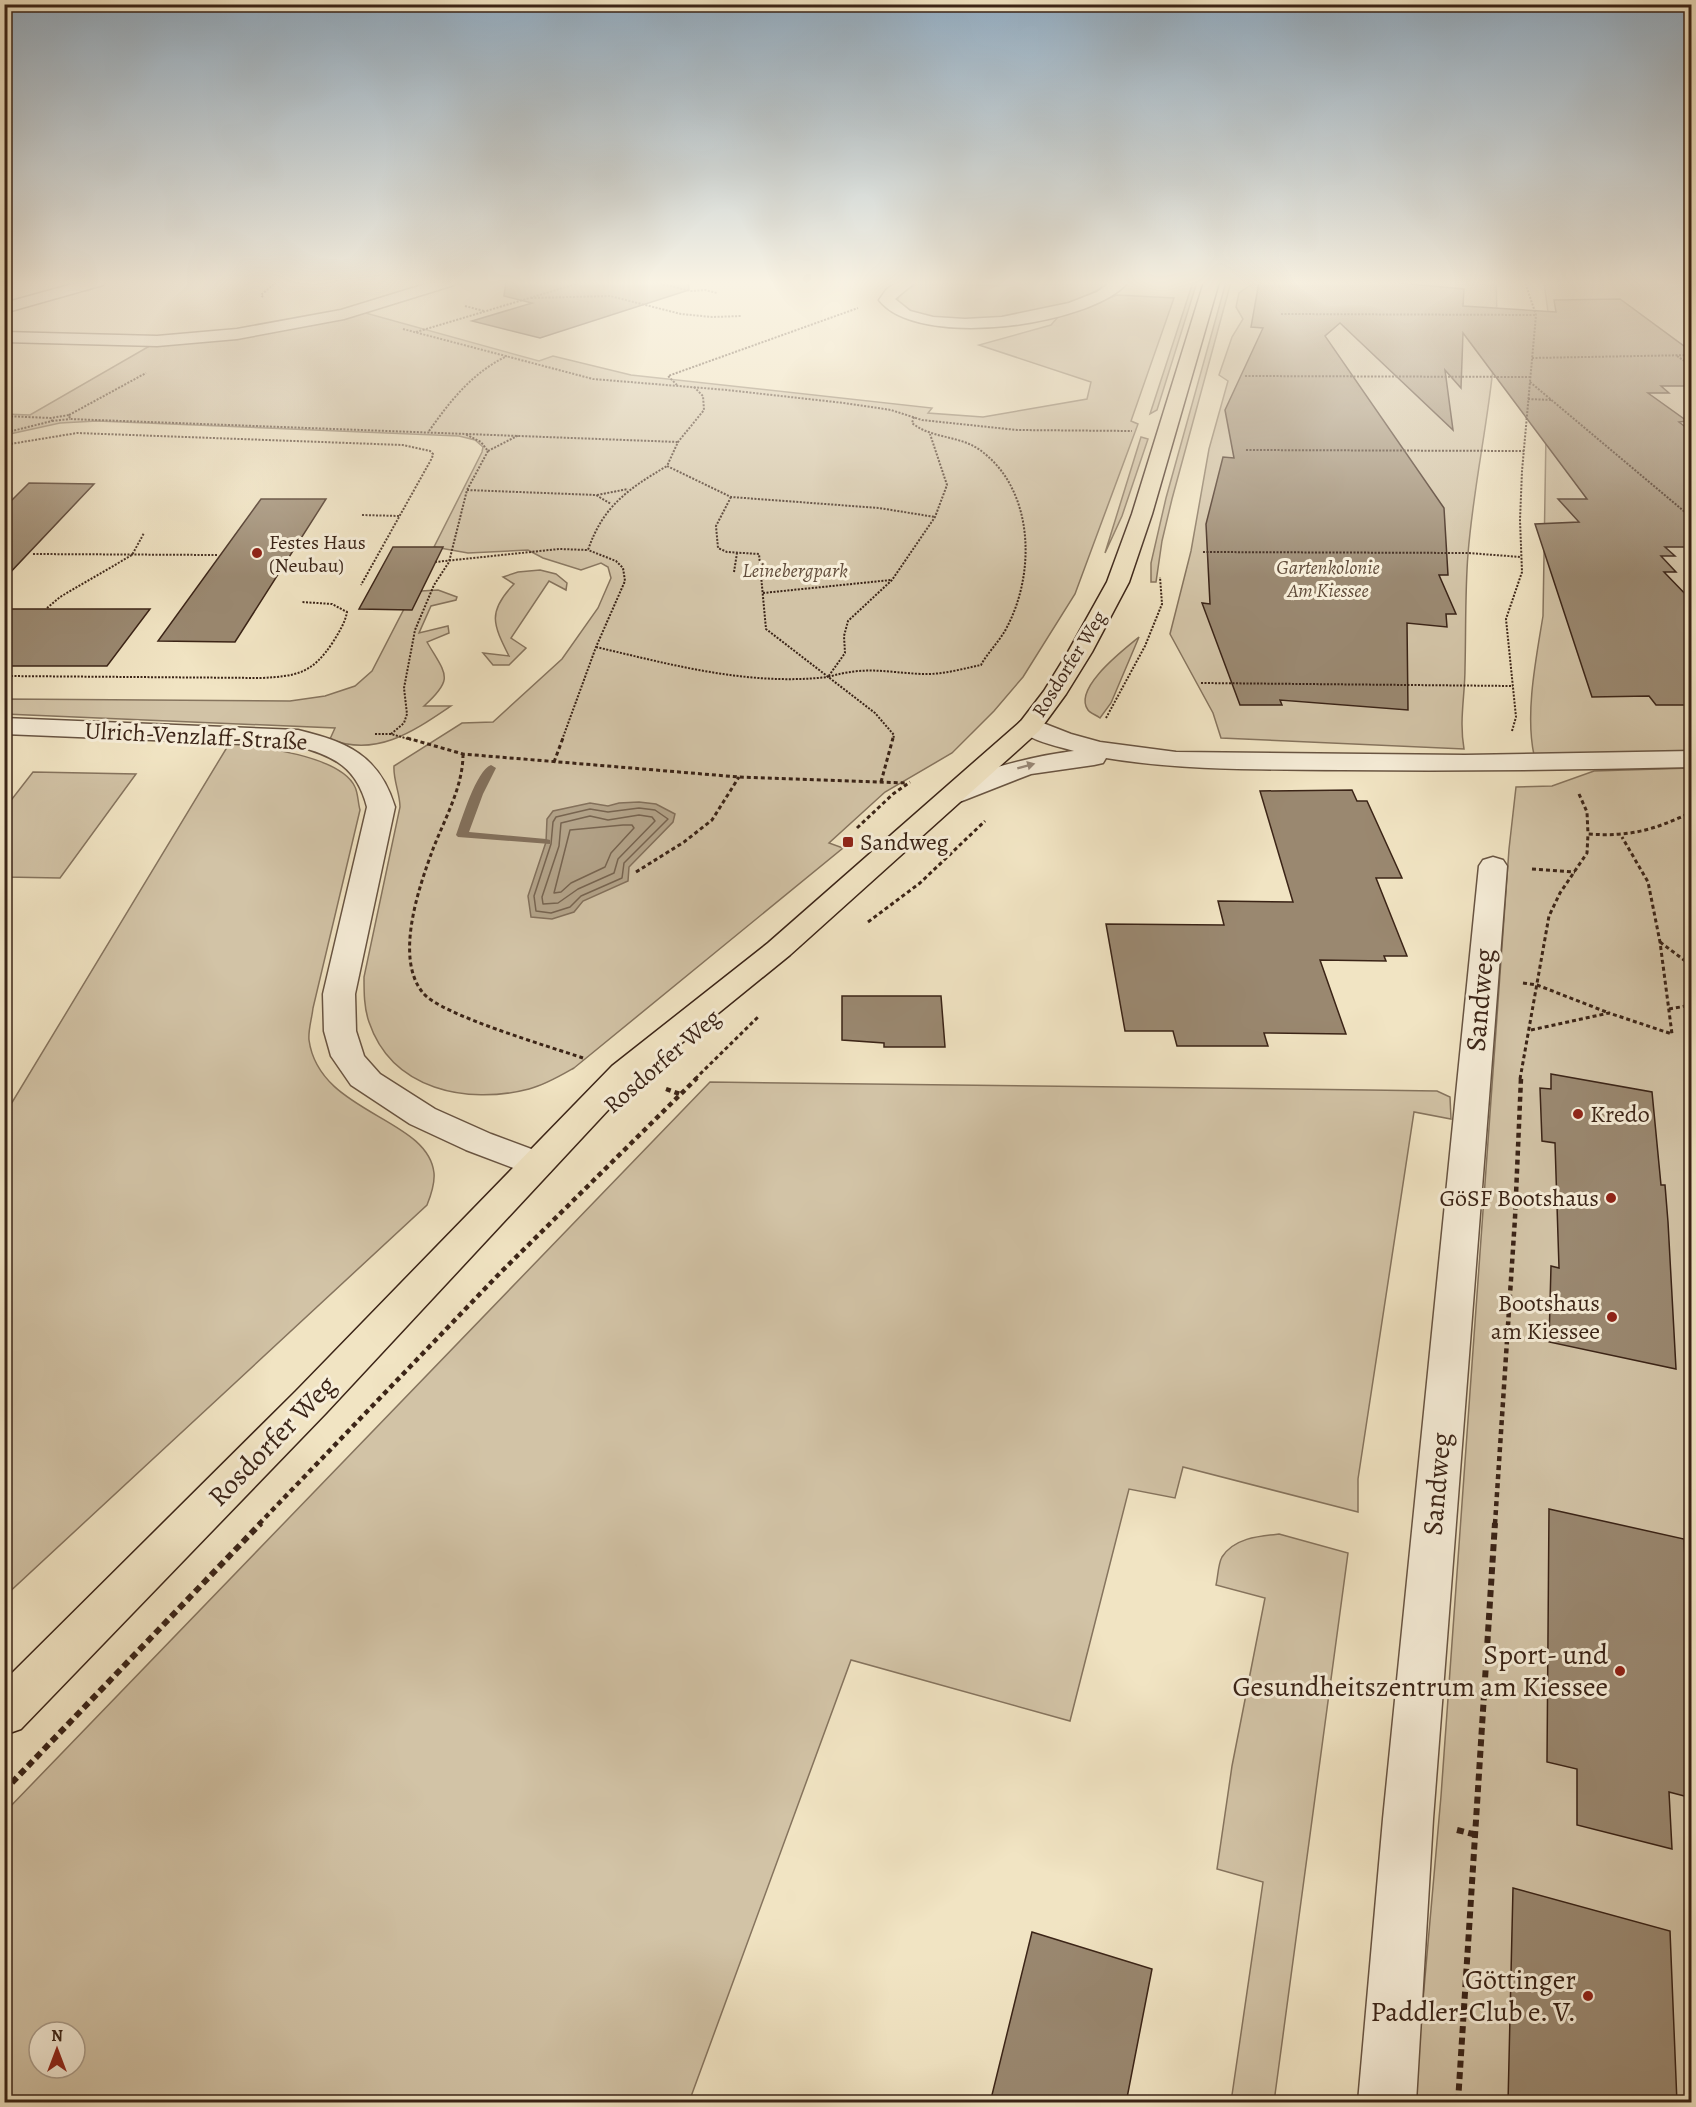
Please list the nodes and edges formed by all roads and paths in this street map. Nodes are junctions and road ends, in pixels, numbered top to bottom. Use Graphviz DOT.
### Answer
graph roads {
  1 [pos="134,380"];
  2 [pos="468,380"];
  3 [pos="609,380"];
  4 [pos="672,380"];
  5 [pos="1181,380"];
  6 [pos="1530,380"];
  7 [pos="1531,380"];
  8 [pos="678,386"];
  9 [pos="693,387"];
  10 [pos="1528,399"];
  11 [pos="1553,400"];
  12 [pos="4,416"];
  13 [pos="70,417"];
  14 [pos="914,417"];
  15 [pos="51,419"];
  16 [pos="429,431"];
  17 [pos="459,432"];
  18 [pos="4,433"];
  19 [pos="1165,433"];
  20 [pos="520,434"];
  21 [pos="930,434"];
  22 [pos="678,442"];
  23 [pos="4,445"];
  24 [pos="1246,450"];
  25 [pos="488,451"];
  26 [pos="1524,451"];
  27 [pos="667,466"];
  28 [pos="628,489"];
  29 [pos="467,490"];
  30 [pos="596,495"];
  31 [pos="731,497"];
  32 [pos="611,504"];
  33 [pos="362,515"];
  34 [pos="399,516"];
  35 [pos="935,517"];
  36 [pos="1692,518"];
  37 [pos="144,533"];
  38 [pos="588,550"];
  39 [pos="1203,552"];
  40 [pos="737,553"];
  41 [pos="33,554"];
  42 [pos="132,555"];
  43 [pos="217,555"];
  44 [pos="1521,556"];
  45 [pos="435,562"];
  46 [pos="450,562"];
  47 [pos="734,572"];
  48 [pos="892,580"];
  49 [pos="361,585"];
  50 [pos="763,593"];
  51 [pos="302,602"];
  52 [pos="47,608"];
  53 [pos="596,647"];
  54 [pos="4,676"];
  55 [pos="828,677"];
  56 [pos="1201,683"];
  57 [pos="1513,686"];
  58 [pos="4,726"];
  59 [pos="1030,726"];
  60 [pos="391,734"];
  61 [pos="412,741"];
  62 [pos="463,754"];
  63 [pos="1152,756"];
  64 [pos="1206,759"];
  65 [pos="1692,759"];
  66 [pos="554,762"];
  67 [pos="1503,763"];
  68 [pos="740,777"];
  69 [pos="881,782"];
  70 [pos="952,795"];
  71 [pos="1692,812"];
  72 [pos="850,834"];
  73 [pos="1622,837"];
  74 [pos="1493,866"];
  75 [pos="636,872"];
  76 [pos="1660,942"];
  77 [pos="1692,966"];
  78 [pos="1537,985"];
  79 [pos="1692,1005"];
  80 [pos="1669,1009"];
  81 [pos="762,1013"];
  82 [pos="1609,1014"];
  83 [pos="1531,1030"];
  84 [pos="635,1077"];
  85 [pos="680,1094"];
  86 [pos="537,1164"];
  87 [pos="4,1714"];
  88 [pos="4,1791"];
  89 [pos="1387,2103"];
  90 [pos="1458,2103"];
  1 -- 13 [label="path"];
  2 -- 16 [label="path"];
  3 -- 8 [label="path"];
  4 -- 8 [label="path"];
  5 -- 19 [label="main road, Rosdorfer Weg"];
  6 -- 10 [label="path"];
  7 -- 11 [label="path"];
  8 -- 9 [label="path"];
  9 -- 14 [label="path"];
  9 -- 22 [label="path"];
  10 -- 11 [label="path"];
  10 -- 26 [label="path"];
  11 -- 36 [label="path"];
  12 -- 15 [label="path"];
  13 -- 15 [label="path"];
  13 -- 16 [label="path"];
  14 -- 19 [label="path"];
  14 -- 21 [label="path"];
  15 -- 18 [label="path"];
  16 -- 17 [label="path"];
  17 -- 20 [label="path"];
  17 -- 25 [label="path"];
  19 -- 59 [label="main road, Rosdorfer Weg"];
  20 -- 22 [label="path"];
  20 -- 25 [label="path"];
  21 -- 35 [label="path"];
  21 -- 55 [label="path"];
  22 -- 27 [label="path"];
  23 -- 34 [label="path"];
  24 -- 26 [label="path"];
  25 -- 29 [label="path"];
  26 -- 44 [label="path"];
  27 -- 28 [label="path"];
  27 -- 31 [label="path"];
  28 -- 30 [label="path"];
  28 -- 32 [label="path"];
  29 -- 30 [label="path"];
  29 -- 46 [label="path"];
  30 -- 32 [label="path"];
  31 -- 35 [label="path"];
  31 -- 40 [label="path"];
  32 -- 38 [label="path"];
  33 -- 34 [label="path"];
  34 -- 49 [label="path"];
  35 -- 48 [label="path"];
  37 -- 42 [label="path"];
  38 -- 46 [label="path"];
  38 -- 53 [label="path"];
  39 -- 44 [label="path"];
  40 -- 47 [label="path"];
  40 -- 50 [label="path"];
  41 -- 42 [label="path"];
  42 -- 43 [label="path"];
  42 -- 52 [label="path"];
  44 -- 57 [label="path"];
  45 -- 46 [label="path"];
  46 -- 60 [label="path"];
  48 -- 50 [label="path"];
  48 -- 55 [label="path"];
  50 -- 55 [label="path"];
  51 -- 54 [label="path"];
  53 -- 55 [label="path"];
  53 -- 66 [label="path"];
  55 -- 69 [label="path"];
  56 -- 57 [label="path"];
  57 -- 67 [label="path"];
  58 -- 86 [label="street, Ulrich-Venzlaff-Straße"];
  59 -- 63 [label="street"];
  59 -- 64 [label="street"];
  59 -- 70 [label="main road, Rosdorfer Weg"];
  61 -- 62 [label="path"];
  62 -- 66 [label="path"];
  62 -- 84 [label="path"];
  63 -- 64 [label="street"];
  70 -- 63 [label="street, one-way"];
  64 -- 67 [label="street"];
  65 -- 67 [label="street"];
  66 -- 68 [label="path"];
  68 -- 69 [label="path"];
  68 -- 75 [label="path"];
  69 -- 72 [label="path"];
  70 -- 84 [label="main road, Rosdorfer Weg"];
  71 -- 73 [label="path"];
  73 -- 76 [label="path"];
  73 -- 78 [label="path"];
  74 -- 89 [label="street, Sandweg"];
  76 -- 77 [label="path"];
  76 -- 80 [label="path"];
  78 -- 82 [label="path"];
  78 -- 83 [label="path"];
  79 -- 80 [label="path"];
  80 -- 82 [label="path"];
  81 -- 85 [label="path"];
  82 -- 83 [label="path"];
  83 -- 90 [label="path"];
  84 -- 85 [label="path"];
  84 -- 86 [label="main road, Rosdorfer Weg"];
  85 -- 88 [label="path"];
  86 -- 87 [label="main road, Rosdorfer Weg"];
}
